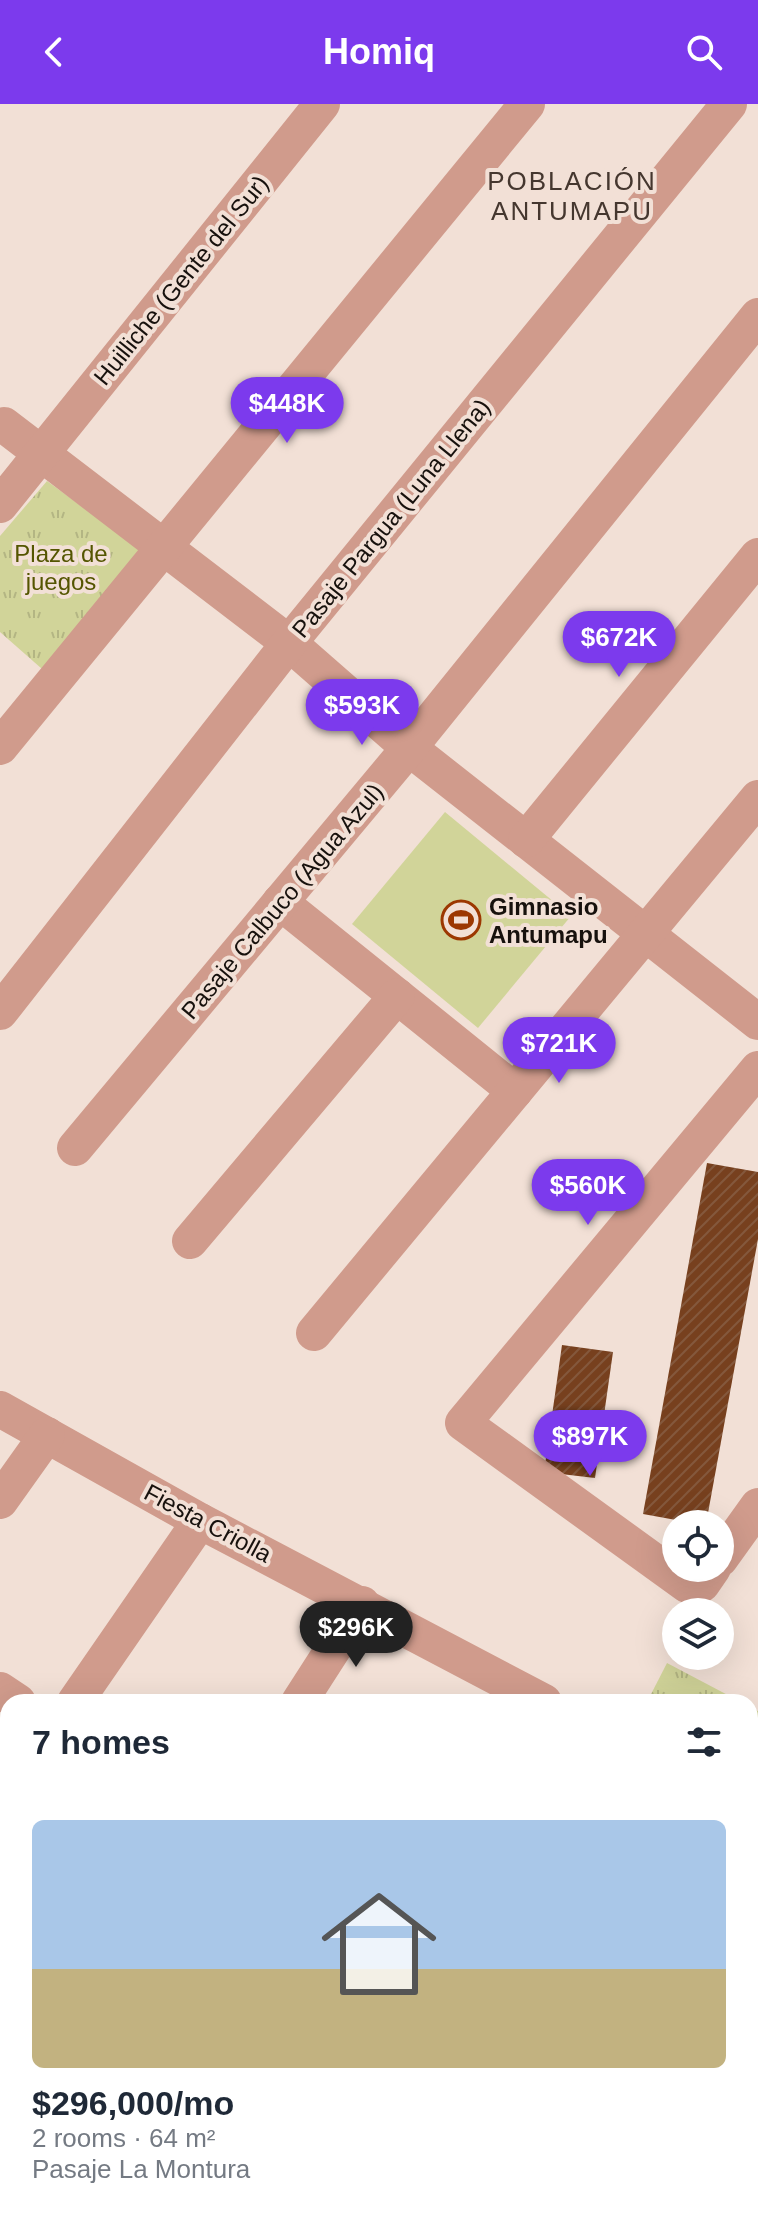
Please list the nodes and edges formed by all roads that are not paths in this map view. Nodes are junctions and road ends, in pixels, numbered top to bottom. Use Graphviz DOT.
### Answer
graph roads {
  1 [pos="322,104"];
  2 [pos="527,104"];
  3 [pos="729,104"];
  4 [pos="758,316"];
  5 [pos="4,425"];
  6 [pos="40,455"];
  7 [pos="0,505"];
  8 [pos="164,547"];
  9 [pos="758,556"];
  10 [pos="289,643"];
  11 [pos="0,747"];
  12 [pos="409,748"];
  13 [pos="758,798"];
  14 [pos="526,840"];
  15 [pos="280,902"];
  16 [pos="646,935"];
  17 [pos="397,996"];
  18 [pos="0,1012"];
  19 [pos="758,1022"];
  20 [pos="758,1069"];
  21 [pos="515,1091"];
  22 [pos="75,1148"];
  23 [pos="190,1241"];
  24 [pos="314,1333"];
  25 [pos="0,1409"];
  26 [pos="47,1435"];
  27 [pos="0,1501"];
  28 [pos="758,1506"];
  29 [pos="200,1521"];
  30 [pos="734,1539"];
  31 [pos="662,1567"];
  32 [pos="683,1582"];
  33 [pos="703,1582"];
  34 [pos="362,1604"];
  35 [pos="81,1694"];
  36 [pos="304,1694"];
  37 [pos="519,1694"];
  1 -- 6 [label="street, Huilliche (Gente del Sur)"];
  2 -- 8 [label="street"];
  3 -- 10 [label="street, Pasaje Pargua (Luna Llena)"];
  4 -- 12 [label="street, Pasaje Calbuco (Agua Azul)"];
  5 -- 6 [label="street"];
  6 -- 7 [label="street, Huilliche (Gente del Sur)"];
  6 -- 8 [label="street"];
  8 -- 10 [label="street"];
  8 -- 11 [label="street"];
  9 -- 14 [label="street"];
  10 -- 12 [label="street"];
  10 -- 18 [label="street, Pasaje Pargua (Luna Llena)"];
  12 -- 14 [label="street"];
  12 -- 15 [label="street, Pasaje Calbuco (Agua Azul)"];
  13 -- 16 [label="street"];
  14 -- 16 [label="street"];
  15 -- 17 [label="street"];
  15 -- 22 [label="street, Pasaje Calbuco (Agua Azul)"];
  16 -- 19 [label="street"];
  16 -- 21 [label="street"];
  17 -- 21 [label="street"];
  17 -- 23 [label="street"];
  20 -- 31 [label="street"];
  21 -- 24 [label="street"];
  25 -- 26 [label="street, Fiesta Criolla"];
  26 -- 27 [label="street"];
  26 -- 29 [label="street, Fiesta Criolla"];
  28 -- 30 [label="street"];
  29 -- 34 [label="street, Fiesta Criolla"];
  29 -- 35 [label="street"];
  32 -- 33 [label="street"];
  34 -- 36 [label="street"];
  34 -- 37 [label="street, Fiesta Criolla"];
}
